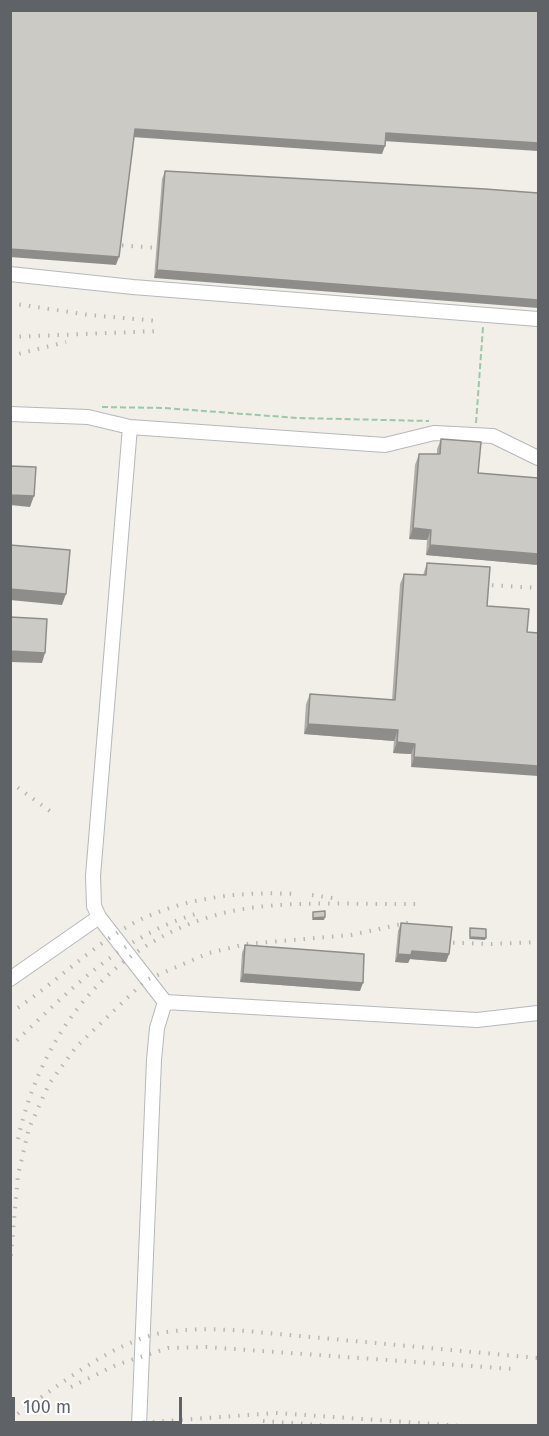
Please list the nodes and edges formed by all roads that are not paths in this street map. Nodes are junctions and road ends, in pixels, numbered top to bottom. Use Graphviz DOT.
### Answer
graph roads {
  1 [pos="10,274"];
  2 [pos="538,319"];
  3 [pos="10,414"];
  4 [pos="129,427"];
  5 [pos="538,458"];
  6 [pos="99,917"];
  7 [pos="10,979"];
  8 [pos="165,1002"];
  9 [pos="538,1013"];
  10 [pos="139,1425"];
  1 -- 2 [label="lane"];
  3 -- 4 [label="lane"];
  4 -- 5 [label="lane"];
  4 -- 6 [label="lane"];
  6 -- 7 [label="lane"];
  6 -- 8 [label="lane"];
  8 -- 9 [label="lane"];
  8 -- 10 [label="lane"];
}
